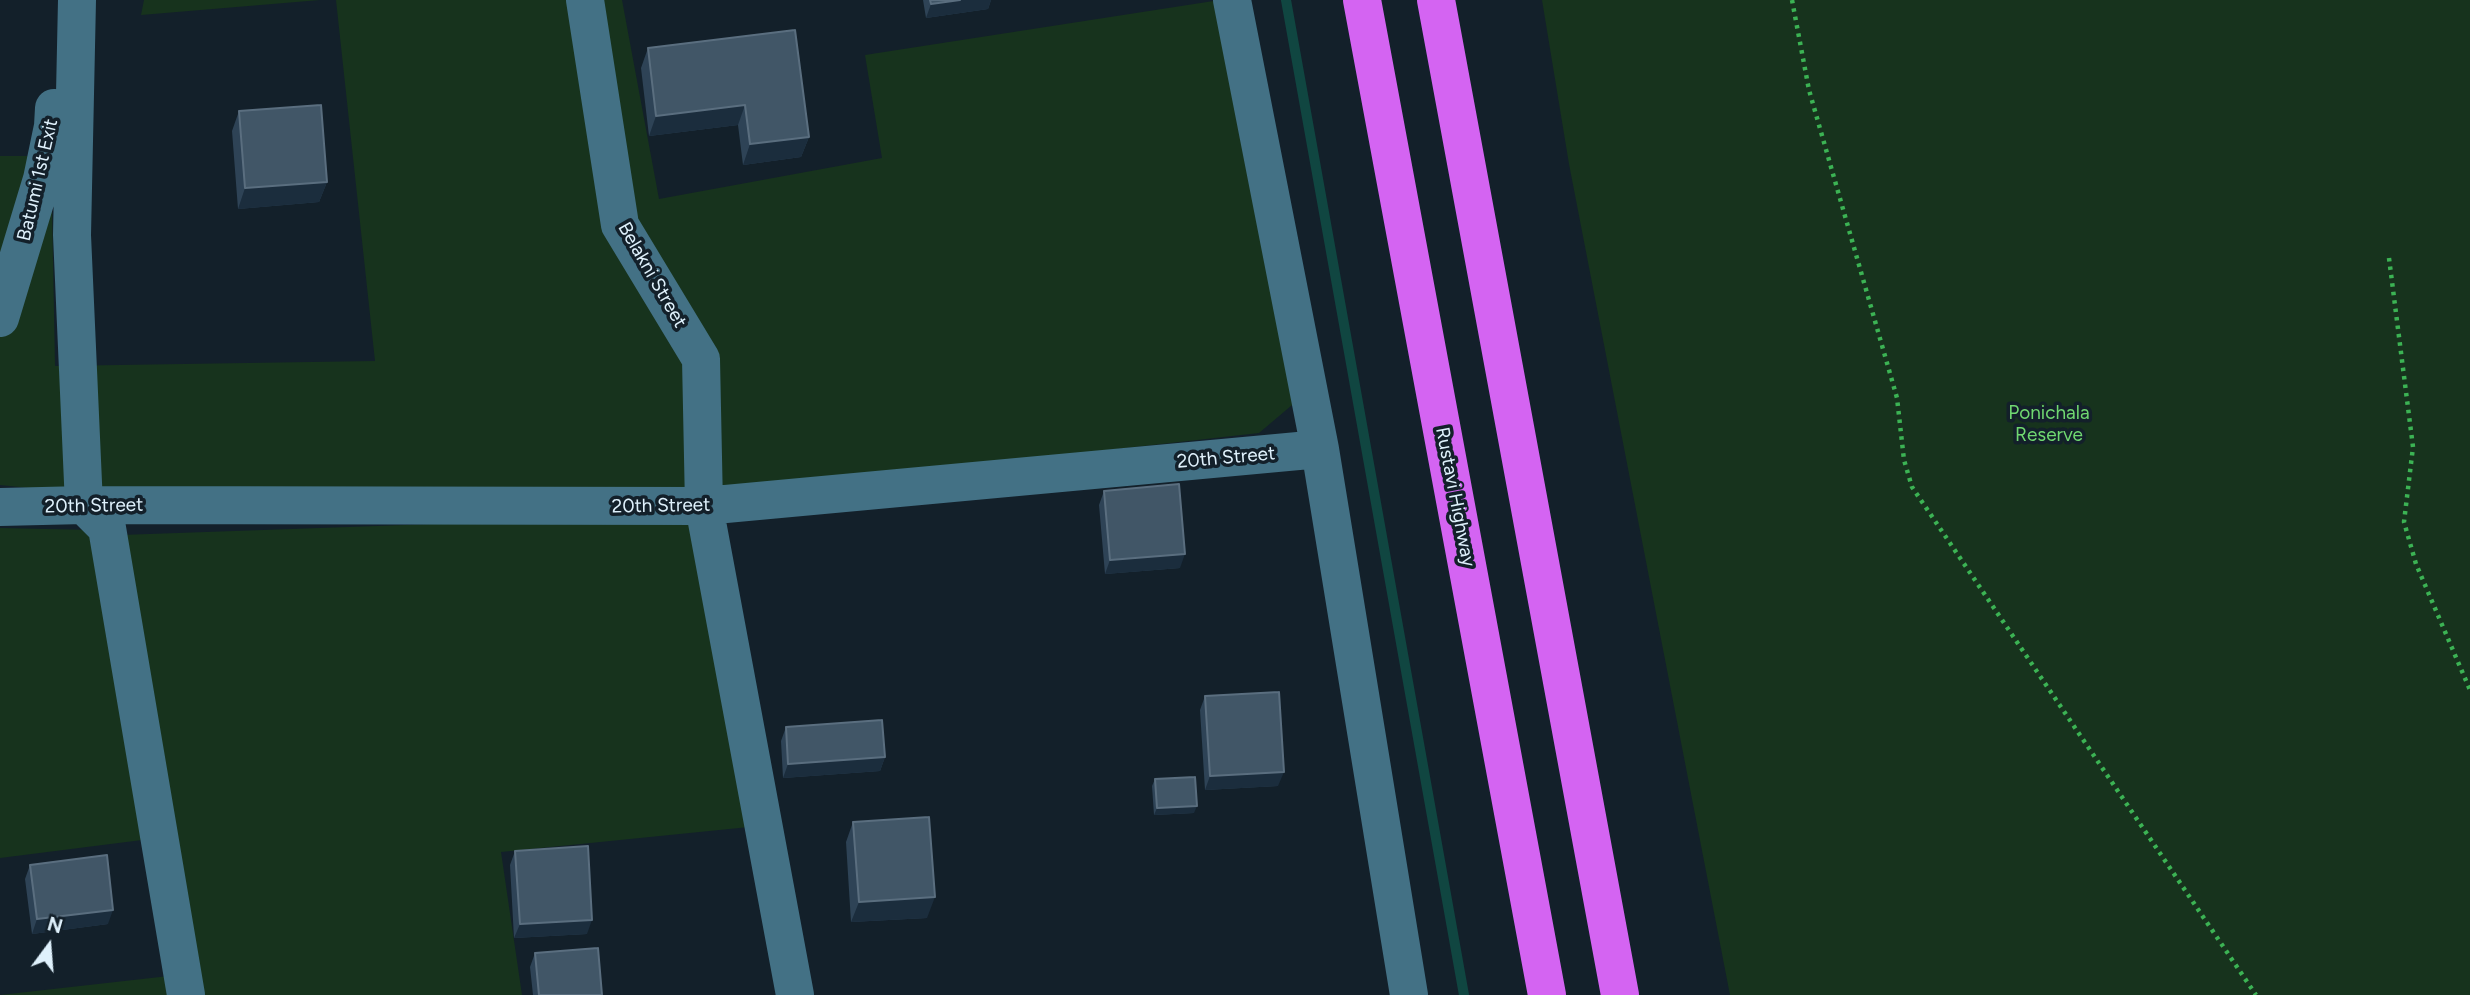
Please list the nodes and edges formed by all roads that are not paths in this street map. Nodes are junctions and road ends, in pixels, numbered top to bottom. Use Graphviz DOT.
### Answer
graph roads {
  1 [pos="77,0"];
  2 [pos="585,0"];
  3 [pos="1232,0"];
  4 [pos="1362,0"];
  5 [pos="1436,0"];
  6 [pos="0,318"];
  7 [pos="1320,449"];
  8 [pos="85,505"];
  9 [pos="705,506"];
  10 [pos="0,507"];
  11 [pos="186,995"];
  12 [pos="795,995"];
  13 [pos="1409,995"];
  14 [pos="1547,995"];
  15 [pos="1620,995"];
  1 -- 6 [label="street, Batumi 1st Exit"];
  1 -- 8 [label="street"];
  2 -- 9 [label="street, Belakni Street"];
  3 -- 7 [label="street"];
  4 -- 14 [label="highway, Rustavi Highway"];
  5 -- 15 [label="highway"];
  7 -- 9 [label="street, 20th Street"];
  7 -- 13 [label="street"];
  8 -- 9 [label="street, 20th Street"];
  8 -- 10 [label="street, 20th Street"];
  8 -- 11 [label="street"];
  9 -- 12 [label="street, Belakni Street"];
}
